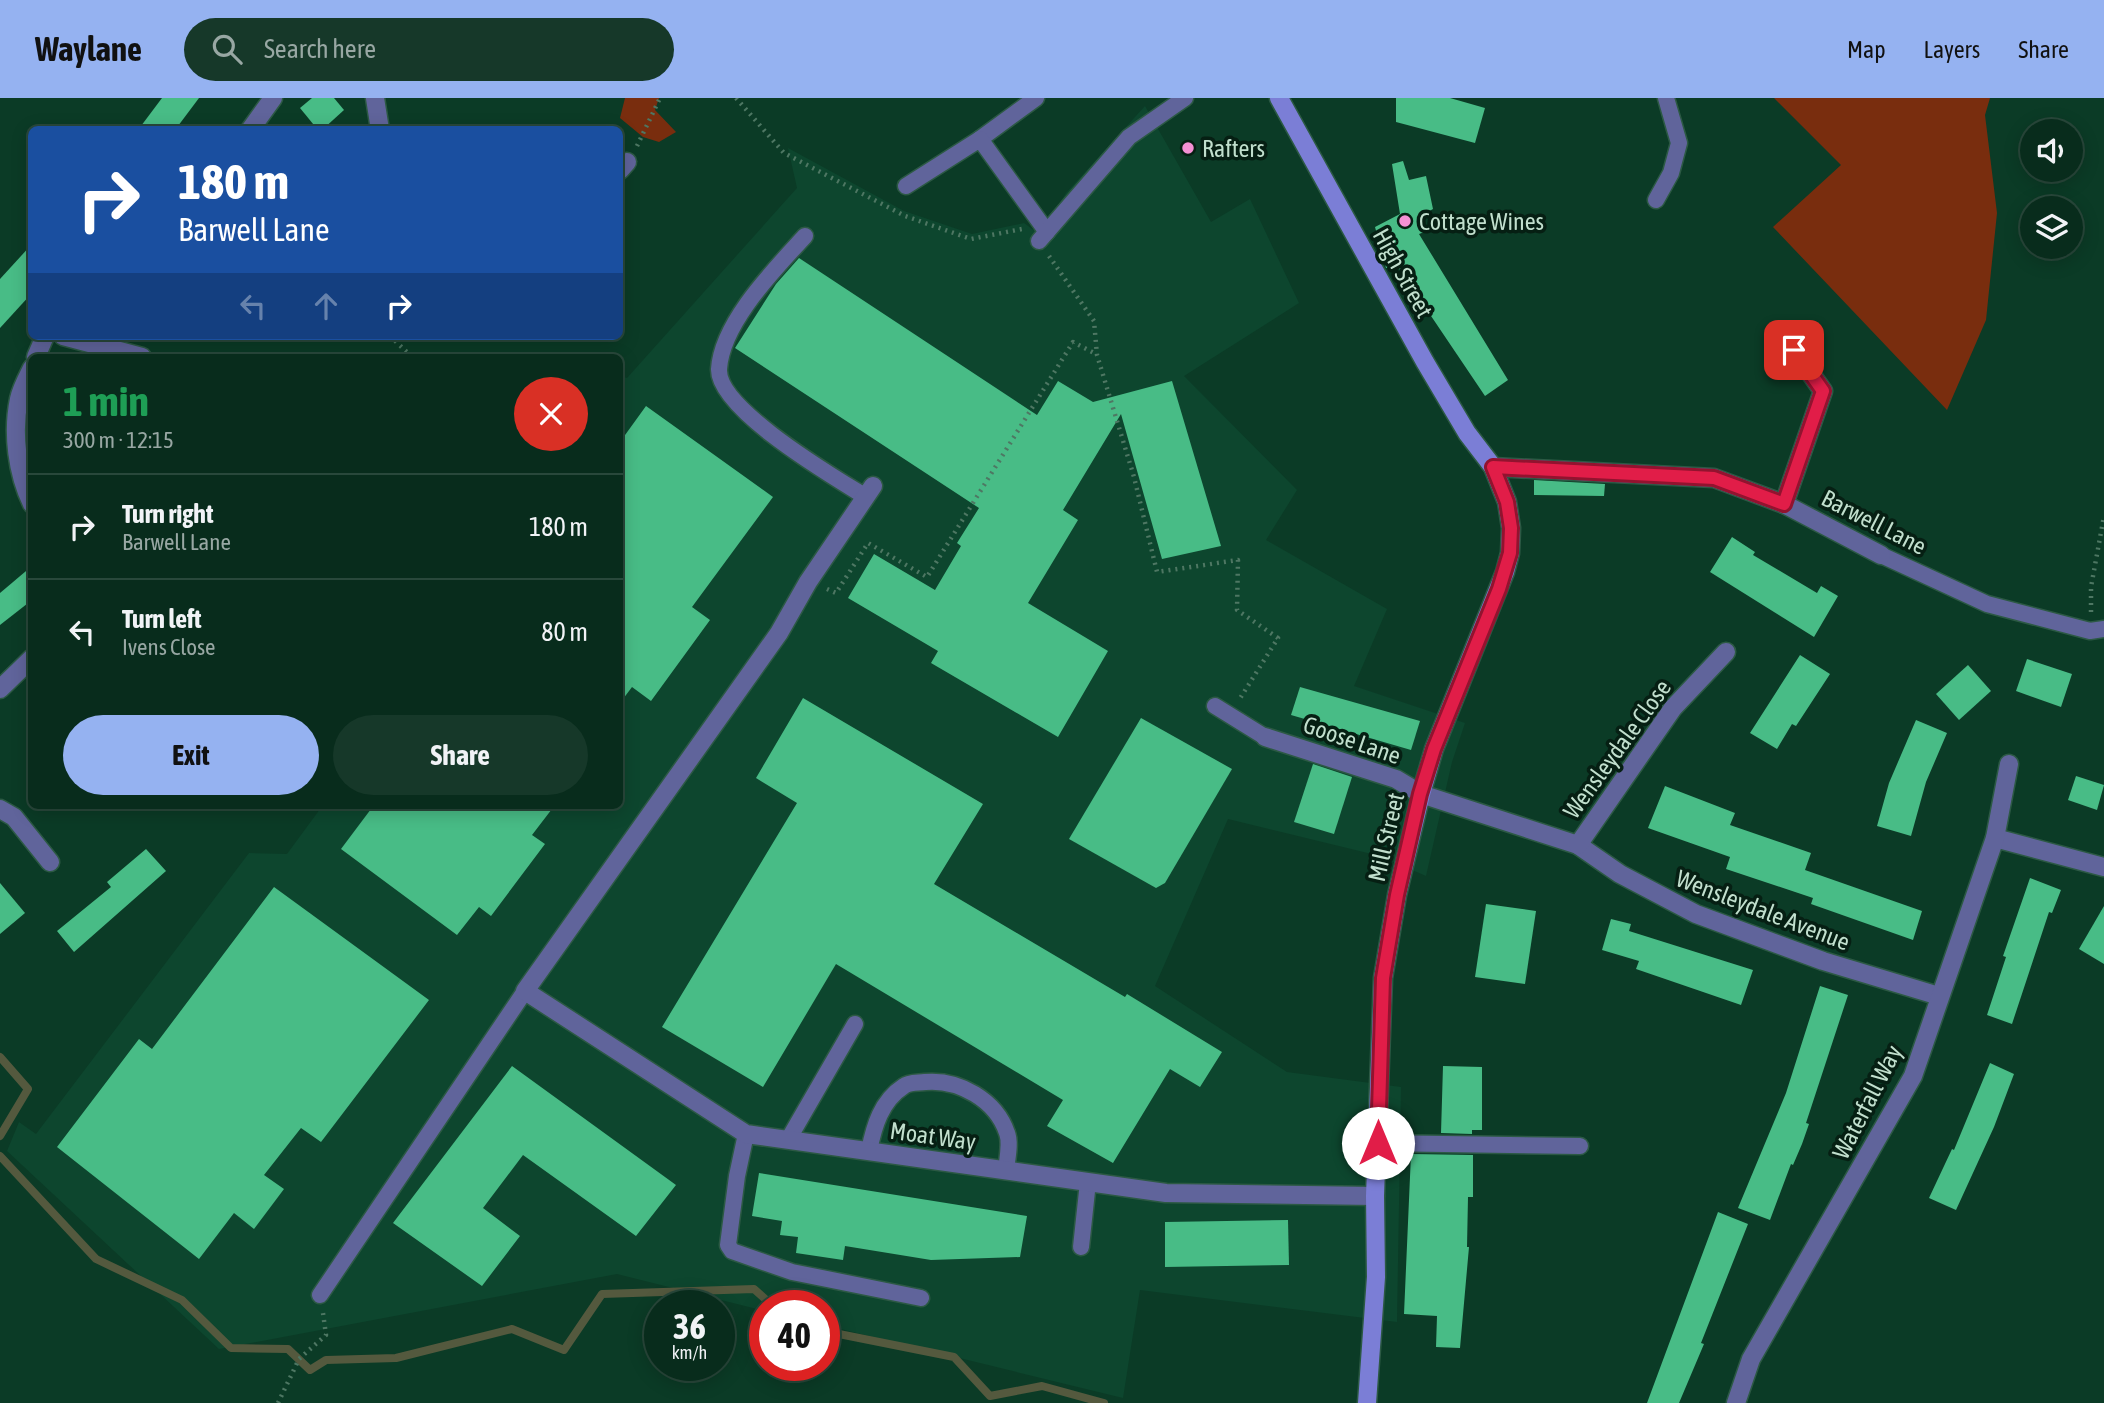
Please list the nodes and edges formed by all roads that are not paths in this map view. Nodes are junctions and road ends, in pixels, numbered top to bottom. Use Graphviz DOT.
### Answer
graph roads {
  1 [pos="273,98"];
  2 [pos="375,98"];
  3 [pos="1037,98"];
  4 [pos="1185,98"];
  5 [pos="1279,98"];
  6 [pos="1666,98"];
  7 [pos="253,126"];
  8 [pos="379,126"];
  9 [pos="980,139"];
  10 [pos="906,186"];
  11 [pos="1656,200"];
  12 [pos="805,236"];
  13 [pos="78,340"];
  14 [pos="1794,350"];
  15 [pos="131,354"];
  16 [pos="28,377"];
  17 [pos="1493,467"];
  18 [pos="869,492"];
  19 [pos="28,496"];
  20 [pos="1784,504"];
  21 [pos="1881,555"];
  22 [pos="2097,630"];
  23 [pos="1726,652"];
  24 [pos="28,662"];
  25 [pos="0,689"];
  26 [pos="1215,706"];
  27 [pos="1265,737"];
  28 [pos="2010,764"];
  29 [pos="1420,794"];
  30 [pos="0,809"];
  31 [pos="1995,838"];
  32 [pos="1578,845"];
  33 [pos="50,862"];
  34 [pos="2104,867"];
  35 [pos="525,991"];
  36 [pos="1939,996"];
  37 [pos="855,1024"];
  38 [pos="746,1134"];
  39 [pos="788,1140"];
  40 [pos="1378,1143"];
  41 [pos="1580,1146"];
  42 [pos="869,1151"];
  43 [pos="1006,1171"];
  44 [pos="1088,1182"];
  45 [pos="1375,1196"];
  46 [pos="1081,1247"];
  47 [pos="320,1295"];
  48 [pos="921,1298"];
  49 [pos="1367,1403"];
  50 [pos="1736,1403"];
  1 -- 7 [label="street"];
  2 -- 8 [label="street"];
  3 -- 9 [label="lane"];
  4 -- 9 [label="lane"];
  5 -- 17 [label="street, High Street"];
  6 -- 11 [label="lane"];
  9 -- 10 [label="lane"];
  12 -- 18 [label="lane"];
  13 -- 15 [label="street"];
  14 -- 20 [label="street"];
  16 -- 19 [label="street"];
  17 -- 20 [label="street, Barwell Lane"];
  17 -- 29 [label="street, Mill Street"];
  18 -- 35 [label="street"];
  20 -- 21 [label="street, Barwell Lane"];
  21 -- 22 [label="lane, Barwell Lane"];
  23 -- 32 [label="street, Wensleydale Close"];
  24 -- 25 [label="street"];
  26 -- 27 [label="lane"];
  27 -- 29 [label="street, Goose Lane"];
  28 -- 31 [label="street, Waterfall Way"];
  29 -- 32 [label="street, Wensleydale Avenue"];
  29 -- 40 [label="street, Mill Street"];
  30 -- 33 [label="street"];
  31 -- 34 [label="street"];
  31 -- 36 [label="street, Waterfall Way"];
  32 -- 36 [label="street, Wensleydale Avenue"];
  35 -- 38 [label="street, Moat Way"];
  35 -- 47 [label="lane"];
  36 -- 50 [label="street, Waterfall Way"];
  37 -- 39 [label="lane"];
  38 -- 39 [label="street, Moat Way"];
  38 -- 48 [label="lane"];
  39 -- 42 [label="street, Moat Way"];
  40 -- 41 [label="lane"];
  40 -- 45 [label="street, Mill Street"];
  42 -- 43 [label="street, Moat Way"];
  42 -- 43 [label="lane"];
  43 -- 44 [label="street, Moat Way"];
  44 -- 45 [label="street, Moat Way"];
  44 -- 46 [label="lane"];
  45 -- 49 [label="street, Mill Street"];
}
